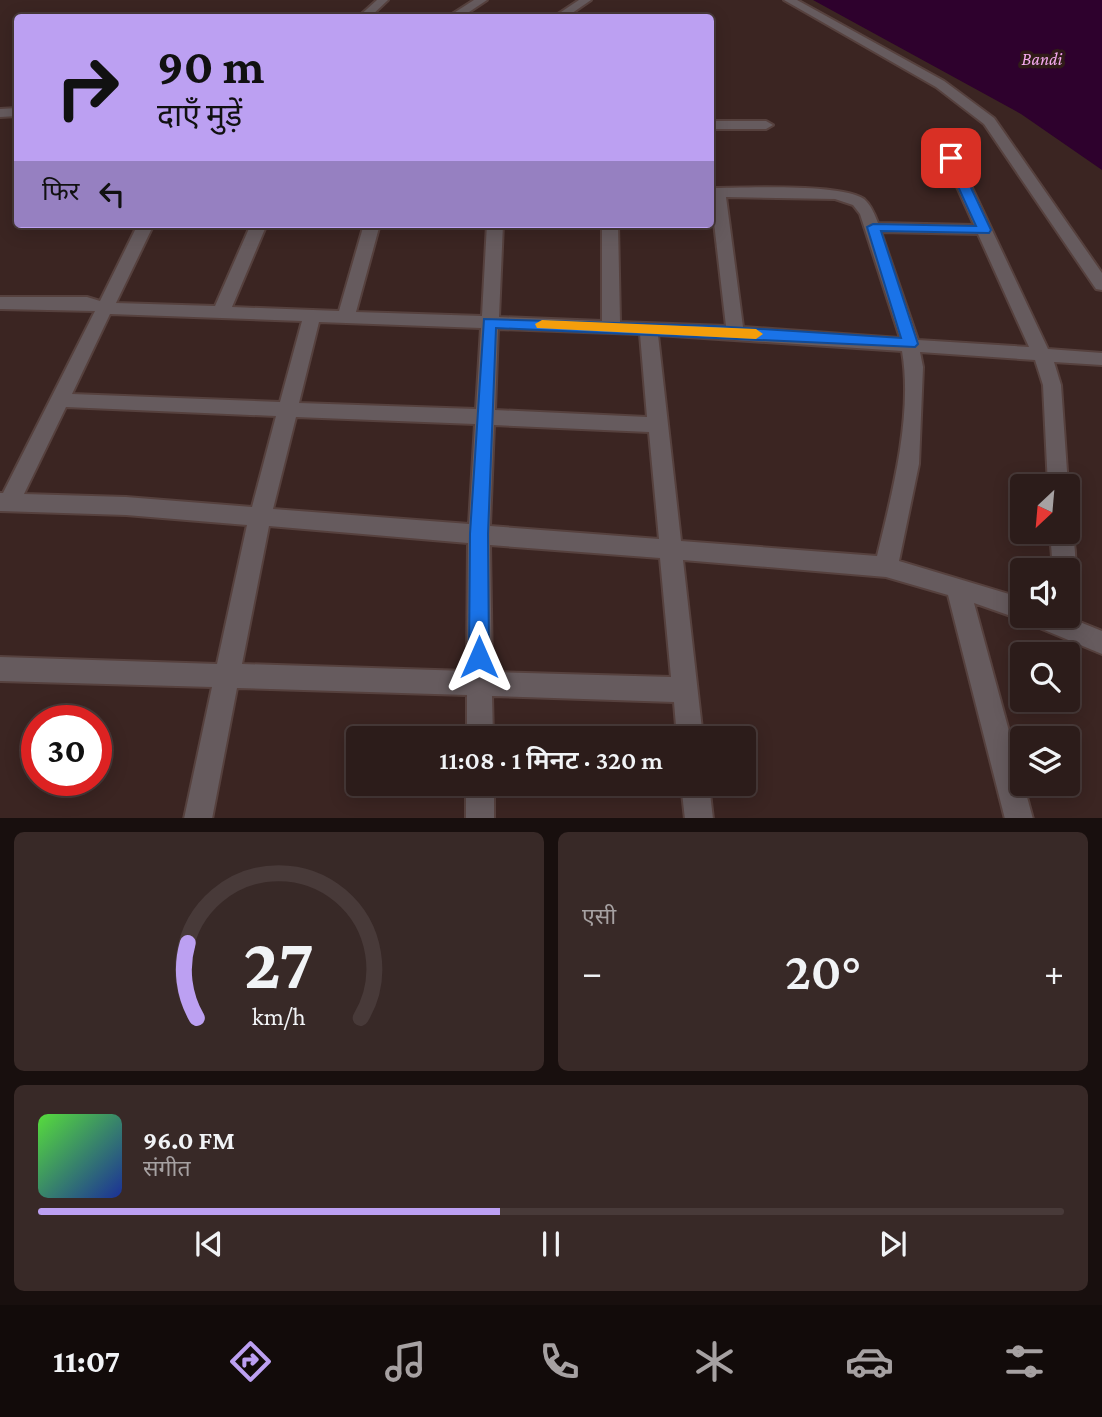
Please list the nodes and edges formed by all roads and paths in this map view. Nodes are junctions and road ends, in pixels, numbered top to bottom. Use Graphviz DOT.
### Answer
graph roads {
  1 [pos="383,0"];
  2 [pos="482,0"];
  3 [pos="586,0"];
  4 [pos="789,0"];
  5 [pos="569,10"];
  6 [pos="367,14"];
  7 [pos="458,14"];
  8 [pos="562,14"];
  9 [pos="575,14"];
  10 [pos="714,125"];
  11 [pos="766,125"];
  12 [pos="951,158"];
  13 [pos="714,192"];
  14 [pos="873,227"];
  15 [pos="144,228"];
  16 [pos="257,228"];
  17 [pos="371,228"];
  18 [pos="495,228"];
  19 [pos="610,228"];
  20 [pos="985,230"];
  21 [pos="1102,285"];
  22 [pos="0,303"];
  23 [pos="105,308"];
  24 [pos="220,314"];
  25 [pos="312,317"];
  26 [pos="346,318"];
  27 [pos="489,323"];
  28 [pos="611,327"];
  29 [pos="648,328"];
  30 [pos="735,332"];
  31 [pos="910,344"];
  32 [pos="1043,355"];
  33 [pos="1102,359"];
  34 [pos="60,400"];
  35 [pos="287,412"];
  36 [pos="484,416"];
  37 [pos="658,425"];
  38 [pos="1057,474"];
  39 [pos="5,501"];
  40 [pos="260,516"];
  41 [pos="479,534"];
  42 [pos="670,550"];
  43 [pos="886,567"];
  44 [pos="958,587"];
  45 [pos="1010,605"];
  46 [pos="1077,628"];
  47 [pos="1102,643"];
  48 [pos="0,669"];
  49 [pos="226,675"];
  50 [pos="479,682"];
  51 [pos="685,690"];
  52 [pos="480,726"];
  53 [pos="690,726"];
  54 [pos="480,796"];
  55 [pos="696,796"];
  56 [pos="198,818"];
  57 [pos="480,818"];
  58 [pos="699,818"];
  59 [pos="1019,818"];
  1 -- 6 [label="street"];
  2 -- 7 [label="street"];
  3 -- 5 [label="street"];
  4 -- 21 [label="street"];
  5 -- 8 [label="street"];
  5 -- 9 [label="street"];
  10 -- 11 [label="street"];
  12 -- 20 [label="street"];
  13 -- 14 [label="street"];
  13 -- 30 [label="street"];
  14 -- 20 [label="street"];
  14 -- 31 [label="street"];
  15 -- 23 [label="street"];
  16 -- 24 [label="street"];
  17 -- 26 [label="street"];
  18 -- 27 [label="street"];
  19 -- 28 [label="street"];
  20 -- 32 [label="street"];
  22 -- 23 [label="street"];
  23 -- 24 [label="street"];
  23 -- 34 [label="street"];
  24 -- 25 [label="street"];
  25 -- 26 [label="street"];
  25 -- 35 [label="street"];
  26 -- 27 [label="street"];
  27 -- 28 [label="street"];
  27 -- 36 [label="street"];
  28 -- 29 [label="street"];
  29 -- 30 [label="street"];
  29 -- 37 [label="street"];
  30 -- 31 [label="street"];
  31 -- 32 [label="street"];
  31 -- 43 [label="street"];
  32 -- 33 [label="street"];
  32 -- 38 [label="street"];
  34 -- 35 [label="street"];
  34 -- 39 [label="street"];
  35 -- 36 [label="street"];
  35 -- 40 [label="street"];
  36 -- 37 [label="street"];
  36 -- 41 [label="street"];
  37 -- 42 [label="street"];
  39 -- 40 [label="street"];
  40 -- 41 [label="street"];
  40 -- 49 [label="street"];
  41 -- 42 [label="street"];
  41 -- 50 [label="street"];
  42 -- 43 [label="street"];
  42 -- 51 [label="street"];
  43 -- 44 [label="street"];
  44 -- 45 [label="street"];
  44 -- 59 [label="street"];
  46 -- 47 [label="street"];
  48 -- 49 [label="street"];
  49 -- 50 [label="street"];
  49 -- 56 [label="street"];
  50 -- 51 [label="street"];
  50 -- 52 [label="street"];
  51 -- 53 [label="street"];
  54 -- 57 [label="street"];
  55 -- 58 [label="street"];
}
